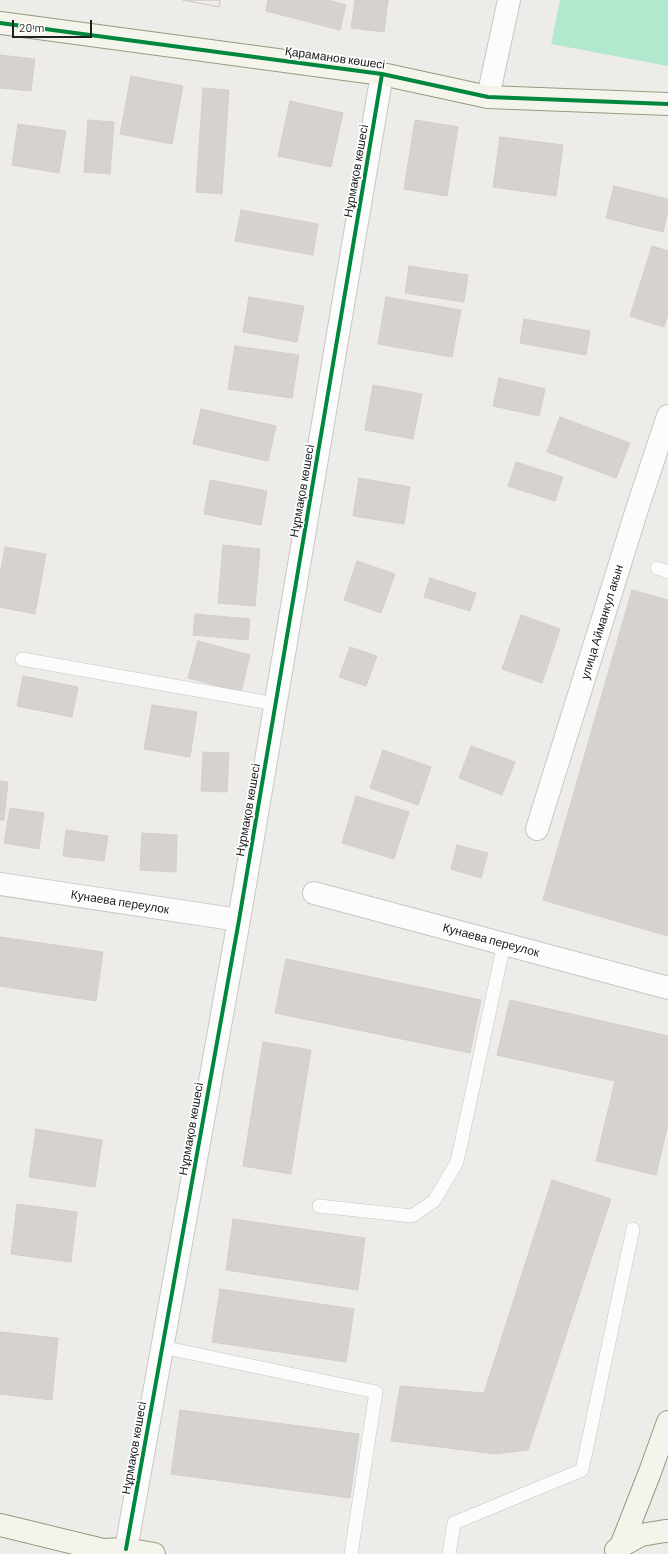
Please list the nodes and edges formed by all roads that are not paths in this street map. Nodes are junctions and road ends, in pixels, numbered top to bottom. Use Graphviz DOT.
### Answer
graph roads {
  1 [pos="509,0"];
  2 [pos="0,23"];
  3 [pos="382,74"];
  4 [pos="488,97"];
  5 [pos="668,104"];
  6 [pos="668,416"];
  7 [pos="22,659"];
  8 [pos="276,704"];
  9 [pos="537,829"];
  10 [pos="0,884"];
  11 [pos="314,893"];
  12 [pos="239,920"];
  13 [pos="504,944"];
  14 [pos="668,988"];
  15 [pos="319,1206"];
  16 [pos="633,1229"];
  17 [pos="162,1347"];
  18 [pos="668,1422"];
  19 [pos="0,1525"];
  20 [pos="668,1531"];
  21 [pos="126,1549"];
  22 [pos="617,1550"];
  23 [pos="103,1552"];
  24 [pos="154,1554"];
  25 [pos="351,1554"];
  26 [pos="449,1554"];
  1 -- 4 [label="street"];
  2 -- 3 [label="street, Қараманов көшесі"];
  3 -- 4 [label="street, Қараманов көшесі"];
  3 -- 8 [label="street, Нұрмақов көшесі"];
  4 -- 5 [label="street, Қараманов көшесі"];
  6 -- 9 [label="street, улица Айманкул акын"];
  7 -- 8 [label="lane"];
  8 -- 12 [label="street, Нұрмақов көшесі"];
  10 -- 12 [label="street, Кунаева переулок"];
  11 -- 13 [label="street, Кунаева переулок"];
  12 -- 17 [label="street, Нұрмақов көшесі"];
  13 -- 14 [label="street, Кунаева переулок"];
  13 -- 15 [label="lane"];
  16 -- 26 [label="lane"];
  17 -- 21 [label="street, Нұрмақов көшесі"];
  17 -- 25 [label="lane"];
  18 -- 22 [label="street"];
  19 -- 23 [label="street"];
  20 -- 22 [label="street"];
  21 -- 23 [label="street"];
  21 -- 24 [label="street"];
}
